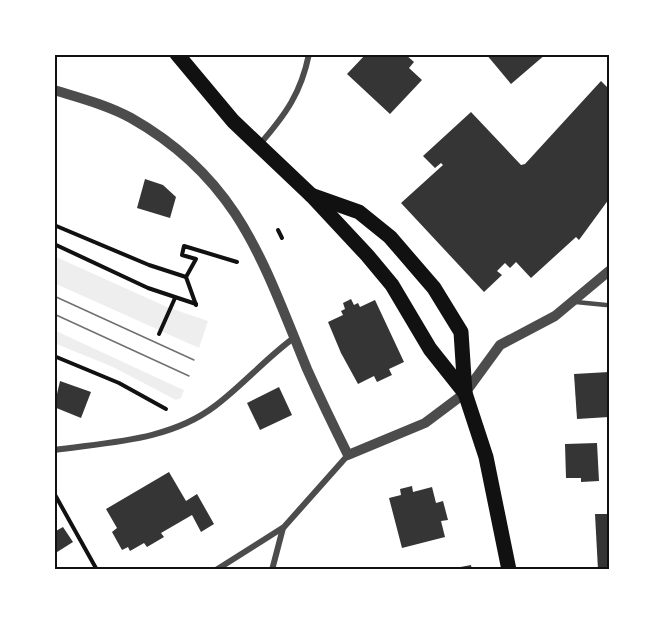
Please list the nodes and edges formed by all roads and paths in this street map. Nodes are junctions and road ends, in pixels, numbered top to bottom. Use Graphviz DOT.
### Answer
graph roads {
  1 [pos="177,54"];
  2 [pos="309,54"];
  3 [pos="54,90"];
  4 [pos="257,146"];
  5 [pos="312,195"];
  6 [pos="54,225"];
  7 [pos="278,230"];
  8 [pos="282,238"];
  9 [pos="54,244"];
  10 [pos="238,263"];
  11 [pos="609,271"];
  12 [pos="186,277"];
  13 [pos="174,298"];
  14 [pos="574,302"];
  15 [pos="606,305"];
  16 [pos="159,334"];
  17 [pos="295,336"];
  18 [pos="54,356"];
  19 [pos="465,393"];
  20 [pos="179,426"];
  21 [pos="54,450"];
  22 [pos="348,455"];
  23 [pos="54,493"];
  24 [pos="284,527"];
  25 [pos="97,570"];
  26 [pos="216,570"];
  27 [pos="272,570"];
  28 [pos="509,570"];
  1 -- 4 [label="main road"];
  2 -- 4 [label="street"];
  3 -- 17 [label="street"];
  4 -- 5 [label="main road"];
  5 -- 19 [label="main road"];
  5 -- 19 [label="main road"];
  6 -- 12 [label="path"];
  7 -- 8 [label="path"];
  9 -- 13 [label="path"];
  10 -- 12 [label="path"];
  11 -- 14 [label="street"];
  12 -- 13 [label="path"];
  13 -- 16 [label="path"];
  14 -- 15 [label="lane"];
  14 -- 19 [label="street"];
  17 -- 20 [label="street"];
  17 -- 22 [label="street"];
  18 -- 20 [label="path"];
  19 -- 22 [label="street"];
  19 -- 28 [label="main road"];
  20 -- 21 [label="street"];
  22 -- 24 [label="street"];
  23 -- 25 [label="path"];
  24 -- 26 [label="street"];
  24 -- 27 [label="street"];
}
